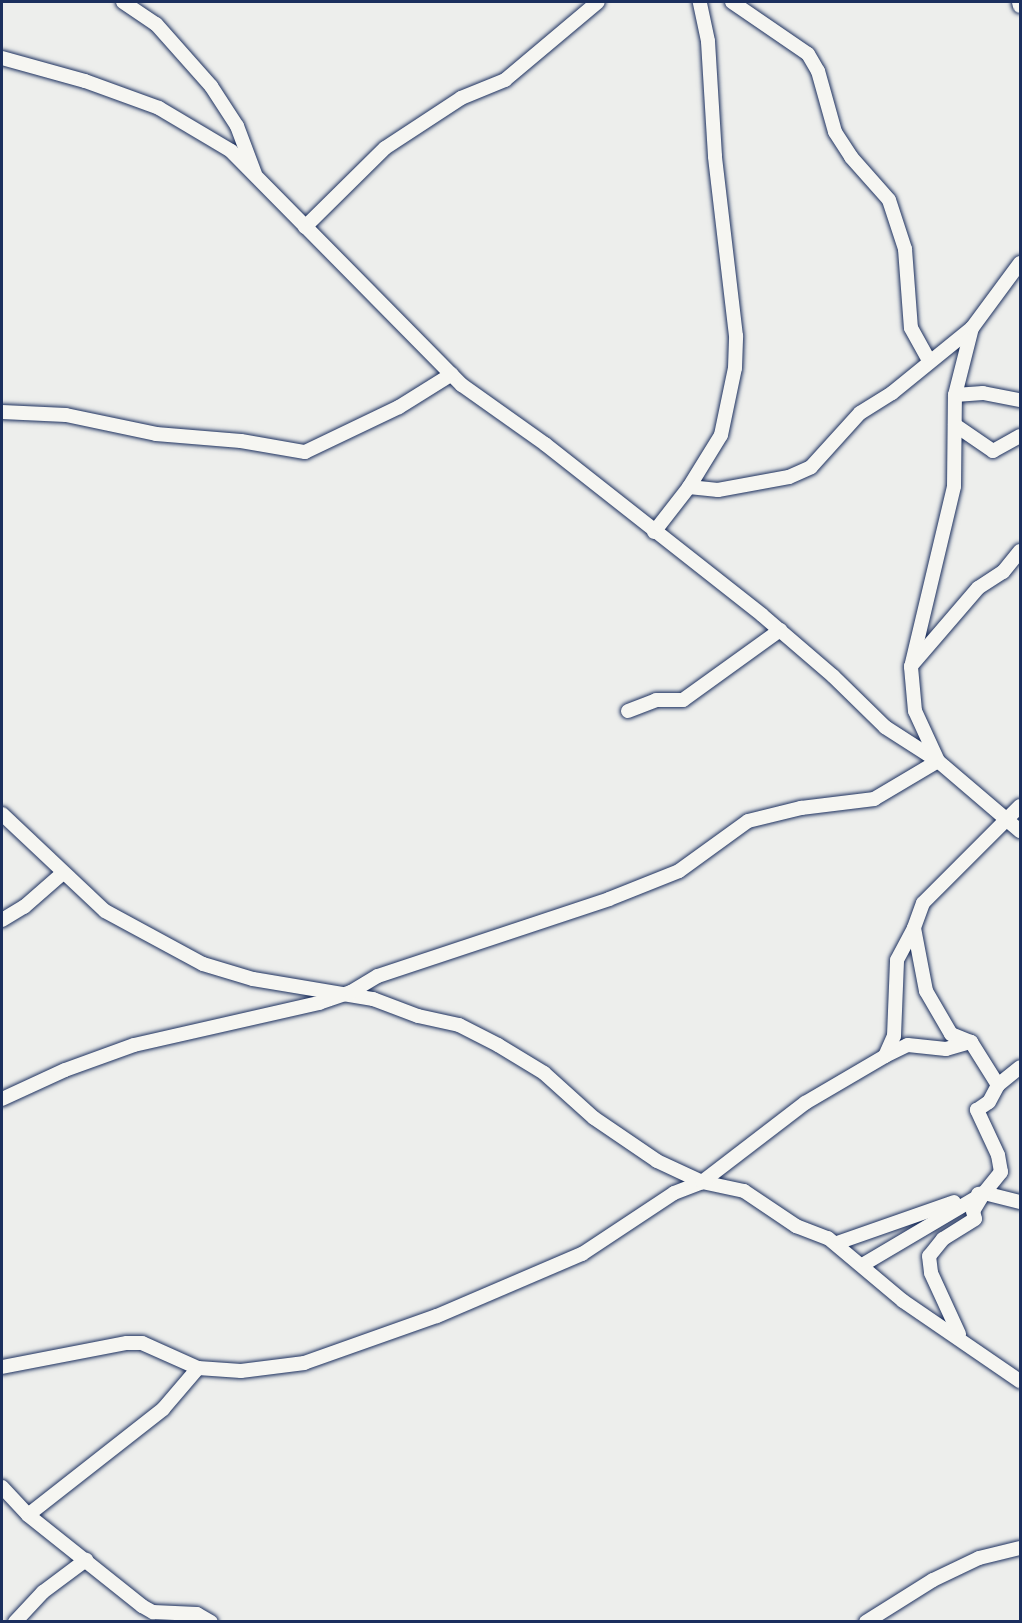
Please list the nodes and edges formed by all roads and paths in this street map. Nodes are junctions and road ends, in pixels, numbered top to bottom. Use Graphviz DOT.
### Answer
graph roads {
  1 [pos="123,2"];
  2 [pos="598,2"];
  3 [pos="699,2"];
  4 [pos="732,2"];
  5 [pos="2,58"];
  6 [pos="255,174"];
  7 [pos="305,227"];
  8 [pos="1020,263"];
  9 [pos="972,328"];
  10 [pos="929,361"];
  11 [pos="452,374"];
  12 [pos="955,395"];
  13 [pos="1020,400"];
  14 [pos="2,412"];
  15 [pos="955,425"];
  16 [pos="1020,436"];
  17 [pos="689,487"];
  18 [pos="654,532"];
  19 [pos="1020,551"];
  20 [pos="780,630"];
  21 [pos="910,667"];
  22 [pos="628,711"];
  23 [pos="938,762"];
  24 [pos="1020,806"];
  25 [pos="2,814"];
  26 [pos="1006,820"];
  27 [pos="1020,831"];
  28 [pos="63,873"];
  29 [pos="2,920"];
  30 [pos="914,928"];
  31 [pos="339,996"];
  32 [pos="971,1042"];
  33 [pos="885,1056"];
  34 [pos="1020,1067"];
  35 [pos="998,1085"];
  36 [pos="2,1100"];
  37 [pos="702,1182"];
  38 [pos="984,1193"];
  39 [pos="1020,1202"];
  40 [pos="837,1243"];
  41 [pos="864,1264"];
  42 [pos="961,1338"];
  43 [pos="2,1367"];
  44 [pos="198,1368"];
  45 [pos="1020,1381"];
  46 [pos="2,1488"];
  47 [pos="28,1515"];
  48 [pos="1020,1548"];
  49 [pos="86,1560"];
  50 [pos="15,1622"];
  51 [pos="211,1622"];
  52 [pos="866,1622"];
  1 -- 6 [label="street"];
  2 -- 7 [label="street"];
  3 -- 17 [label="street"];
  4 -- 10 [label="street"];
  5 -- 6 [label="street"];
  6 -- 7 [label="street"];
  7 -- 11 [label="street"];
  8 -- 9 [label="street"];
  9 -- 10 [label="street"];
  9 -- 12 [label="street"];
  10 -- 17 [label="street"];
  11 -- 14 [label="street"];
  11 -- 18 [label="street"];
  12 -- 13 [label="street"];
  12 -- 15 [label="street"];
  15 -- 16 [label="street"];
  15 -- 21 [label="street"];
  17 -- 18 [label="street"];
  18 -- 20 [label="street"];
  19 -- 21 [label="street"];
  20 -- 22 [label="street"];
  20 -- 23 [label="street"];
  21 -- 23 [label="street"];
  23 -- 26 [label="street"];
  23 -- 31 [label="street"];
  24 -- 26 [label="street"];
  25 -- 28 [label="street"];
  26 -- 27 [label="street"];
  26 -- 30 [label="street"];
  28 -- 29 [label="street"];
  28 -- 31 [label="street"];
  30 -- 32 [label="street"];
  30 -- 33 [label="street"];
  31 -- 36 [label="street"];
  31 -- 37 [label="street"];
  32 -- 33 [label="street"];
  32 -- 35 [label="street"];
  33 -- 37 [label="street"];
  34 -- 35 [label="street"];
  35 -- 38 [label="street"];
  37 -- 40 [label="street"];
  37 -- 44 [label="street"];
  38 -- 39 [label="street"];
  38 -- 40 [label="street"];
  38 -- 41 [label="street"];
  38 -- 42 [label="street"];
  40 -- 41 [label="street"];
  41 -- 42 [label="street"];
  42 -- 45 [label="street"];
  43 -- 44 [label="street"];
  44 -- 47 [label="street"];
  46 -- 47 [label="street"];
  47 -- 49 [label="street"];
  48 -- 52 [label="street"];
  49 -- 50 [label="street"];
  49 -- 51 [label="street"];
}
